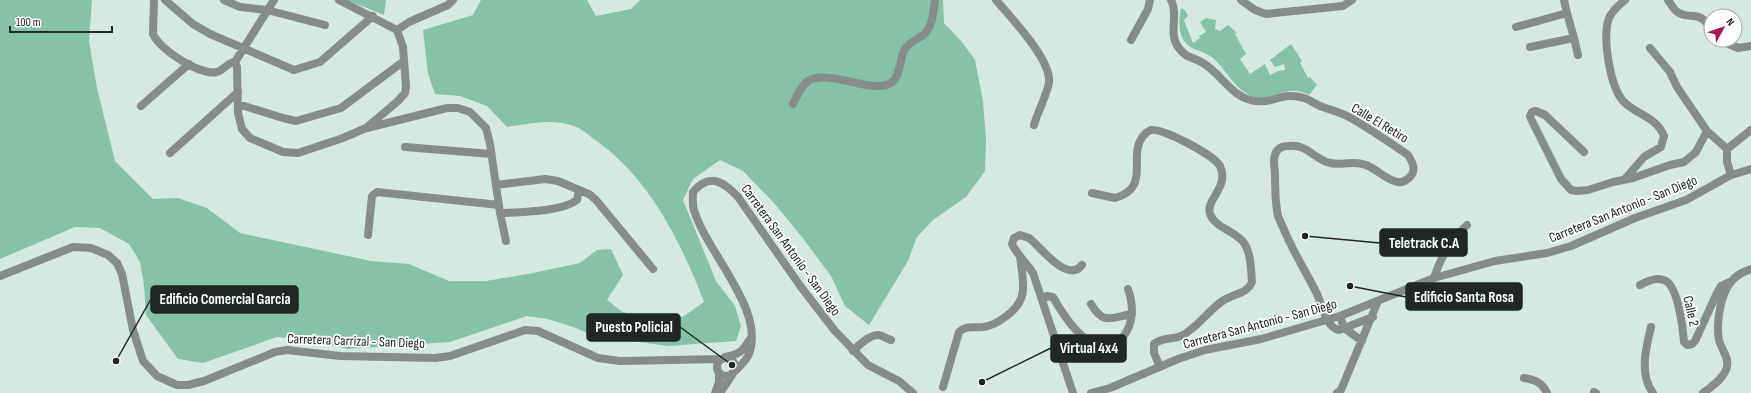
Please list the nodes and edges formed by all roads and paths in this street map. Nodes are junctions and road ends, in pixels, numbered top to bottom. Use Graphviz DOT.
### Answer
graph roads {
  1 [pos="154,0"];
  2 [pos="165,0"];
  3 [pos="224,0"];
  4 [pos="274,0"];
  5 [pos="339,0"];
  6 [pos="454,0"];
  7 [pos="935,0"];
  8 [pos="996,0"];
  9 [pos="1150,0"];
  10 [pos="1170,0"];
  11 [pos="1241,0"];
  12 [pos="1352,0"];
  13 [pos="1564,0"];
  14 [pos="1625,0"];
  15 [pos="1668,0"];
  16 [pos="267,10"];
  17 [pos="1567,13"];
  18 [pos="372,16"];
  19 [pos="1703,19"];
  20 [pos="325,25"];
  21 [pos="1516,27"];
  22 [pos="397,30"];
  23 [pos="1574,38"];
  24 [pos="1131,40"];
  25 [pos="1530,47"];
  26 [pos="1650,48"];
  27 [pos="243,49"];
  28 [pos="1578,55"];
  29 [pos="404,61"];
  30 [pos="235,62"];
  31 [pos="189,64"];
  32 [pos="238,92"];
  33 [pos="238,104"];
  34 [pos="793,104"];
  35 [pos="141,106"];
  36 [pos="1034,126"];
  37 [pos="366,128"];
  38 [pos="1707,130"];
  39 [pos="1751,130"];
  40 [pos="405,147"];
  41 [pos="1727,149"];
  42 [pos="1584,152"];
  43 [pos="170,153"];
  44 [pos="491,154"];
  45 [pos="1751,169"];
  46 [pos="1731,175"];
  47 [pos="1625,179"];
  48 [pos="496,185"];
  49 [pos="579,190"];
  50 [pos="1092,193"];
  51 [pos="499,209"];
  52 [pos="1467,225"];
  53 [pos="368,236"];
  54 [pos="506,241"];
  55 [pos="1020,256"];
  56 [pos="1082,265"];
  57 [pos="1751,269"];
  58 [pos="654,270"];
  59 [pos="0,276"];
  60 [pos="1434,278"];
  61 [pos="1730,282"];
  62 [pos="1640,285"];
  63 [pos="1128,289"];
  64 [pos="1043,300"];
  65 [pos="1378,301"];
  66 [pos="1091,304"];
  67 [pos="1132,314"];
  68 [pos="1340,316"];
  69 [pos="1372,317"];
  70 [pos="1328,320"];
  71 [pos="1652,327"];
  72 [pos="1344,328"];
  73 [pos="751,337"];
  74 [pos="890,340"];
  75 [pos="1362,341"];
  76 [pos="853,351"];
  77 [pos="704,358"];
  78 [pos="723,358"];
  79 [pos="1160,367"];
  80 [pos="718,371"];
  81 [pos="733,373"];
  82 [pos="1524,378"];
  83 [pos="943,386"];
  84 [pos="1341,392"];
  85 [pos="714,393"];
  86 [pos="720,393"];
  87 [pos="913,393"];
  88 [pos="1073,393"];
  89 [pos="1090,393"];
  90 [pos="1547,393"];
  91 [pos="1653,393"];
  92 [pos="1703,393"];
  1 -- 31 [label="street"];
  2 -- 27 [label="street"];
  3 -- 16 [label="street"];
  4 -- 16 [label="street"];
  5 -- 18 [label="street"];
  6 -- 22 [label="street"];
  7 -- 34 [label="street"];
  8 -- 36 [label="street"];
  9 -- 24 [label="street"];
  10 -- 70 [label="street, Calle El Retiro"];
  11 -- 12 [label="street"];
  13 -- 17 [label="street"];
  14 -- 47 [label="street"];
  15 -- 19 [label="street"];
  16 -- 20 [label="street"];
  16 -- 27 [label="street"];
  17 -- 21 [label="street"];
  17 -- 23 [label="street"];
  18 -- 22 [label="street"];
  18 -- 27 [label="street"];
  22 -- 29 [label="street"];
  23 -- 25 [label="street"];
  23 -- 28 [label="street"];
  26 -- 38 [label="street"];
  27 -- 30 [label="street"];
  29 -- 33 [label="street"];
  29 -- 37 [label="street"];
  30 -- 31 [label="street"];
  30 -- 32 [label="street"];
  31 -- 35 [label="street"];
  32 -- 33 [label="street"];
  32 -- 43 [label="street"];
  33 -- 37 [label="street"];
  37 -- 44 [label="street"];
  38 -- 41 [label="street"];
  38 -- 47 [label="street"];
  39 -- 41 [label="street"];
  40 -- 44 [label="street"];
  41 -- 46 [label="street"];
  42 -- 47 [label="street"];
  44 -- 48 [label="street"];
  45 -- 46 [label="street, Carretera San Antonio - San Diego"];
  46 -- 60 [label="street, Carretera San Antonio - San Diego"];
  48 -- 49 [label="street"];
  48 -- 51 [label="street"];
  49 -- 51 [label="street"];
  49 -- 58 [label="street"];
  50 -- 79 [label="street"];
  51 -- 53 [label="street"];
  51 -- 54 [label="street"];
  52 -- 60 [label="street"];
  55 -- 56 [label="street"];
  55 -- 64 [label="street"];
  55 -- 83 [label="street"];
  57 -- 61 [label="street"];
  59 -- 77 [label="street, Carretera Carrizal - San Diego"];
  60 -- 65 [label="street, Carretera San Antonio - San Diego"];
  61 -- 62 [label="street, Calle 2"];
  61 -- 92 [label="street"];
  63 -- 67 [label="street"];
  64 -- 67 [label="street"];
  64 -- 88 [label="street"];
  65 -- 68 [label="street, Carretera San Antonio - San Diego"];
  65 -- 69 [label="street"];
  66 -- 67 [label="street"];
  68 -- 70 [label="street, Carretera San Antonio - San Diego"];
  68 -- 72 [label="street"];
  69 -- 72 [label="street"];
  69 -- 75 [label="street"];
  70 -- 72 [label="street"];
  70 -- 79 [label="street, Carretera San Antonio - San Diego"];
  71 -- 91 [label="street"];
  72 -- 75 [label="street"];
  73 -- 76 [label="street, Carretera San Antonio - San Diego"];
  73 -- 78 [label="street"];
  73 -- 81 [label="street, Carretera San Antonio - San Diego"];
  74 -- 76 [label="street"];
  75 -- 84 [label="street"];
  76 -- 87 [label="street, Carretera San Antonio - San Diego"];
  77 -- 78 [label="street, Carretera Carrizal - San Diego"];
  77 -- 80 [label="street"];
  78 -- 80 [label="street"];
  78 -- 81 [label="street"];
  79 -- 89 [label="street, Carretera San Antonio - San Diego"];
  80 -- 81 [label="street"];
  80 -- 85 [label="street"];
  81 -- 86 [label="street, Carretera San Antonio - San Diego"];
  82 -- 90 [label="street"];
}
